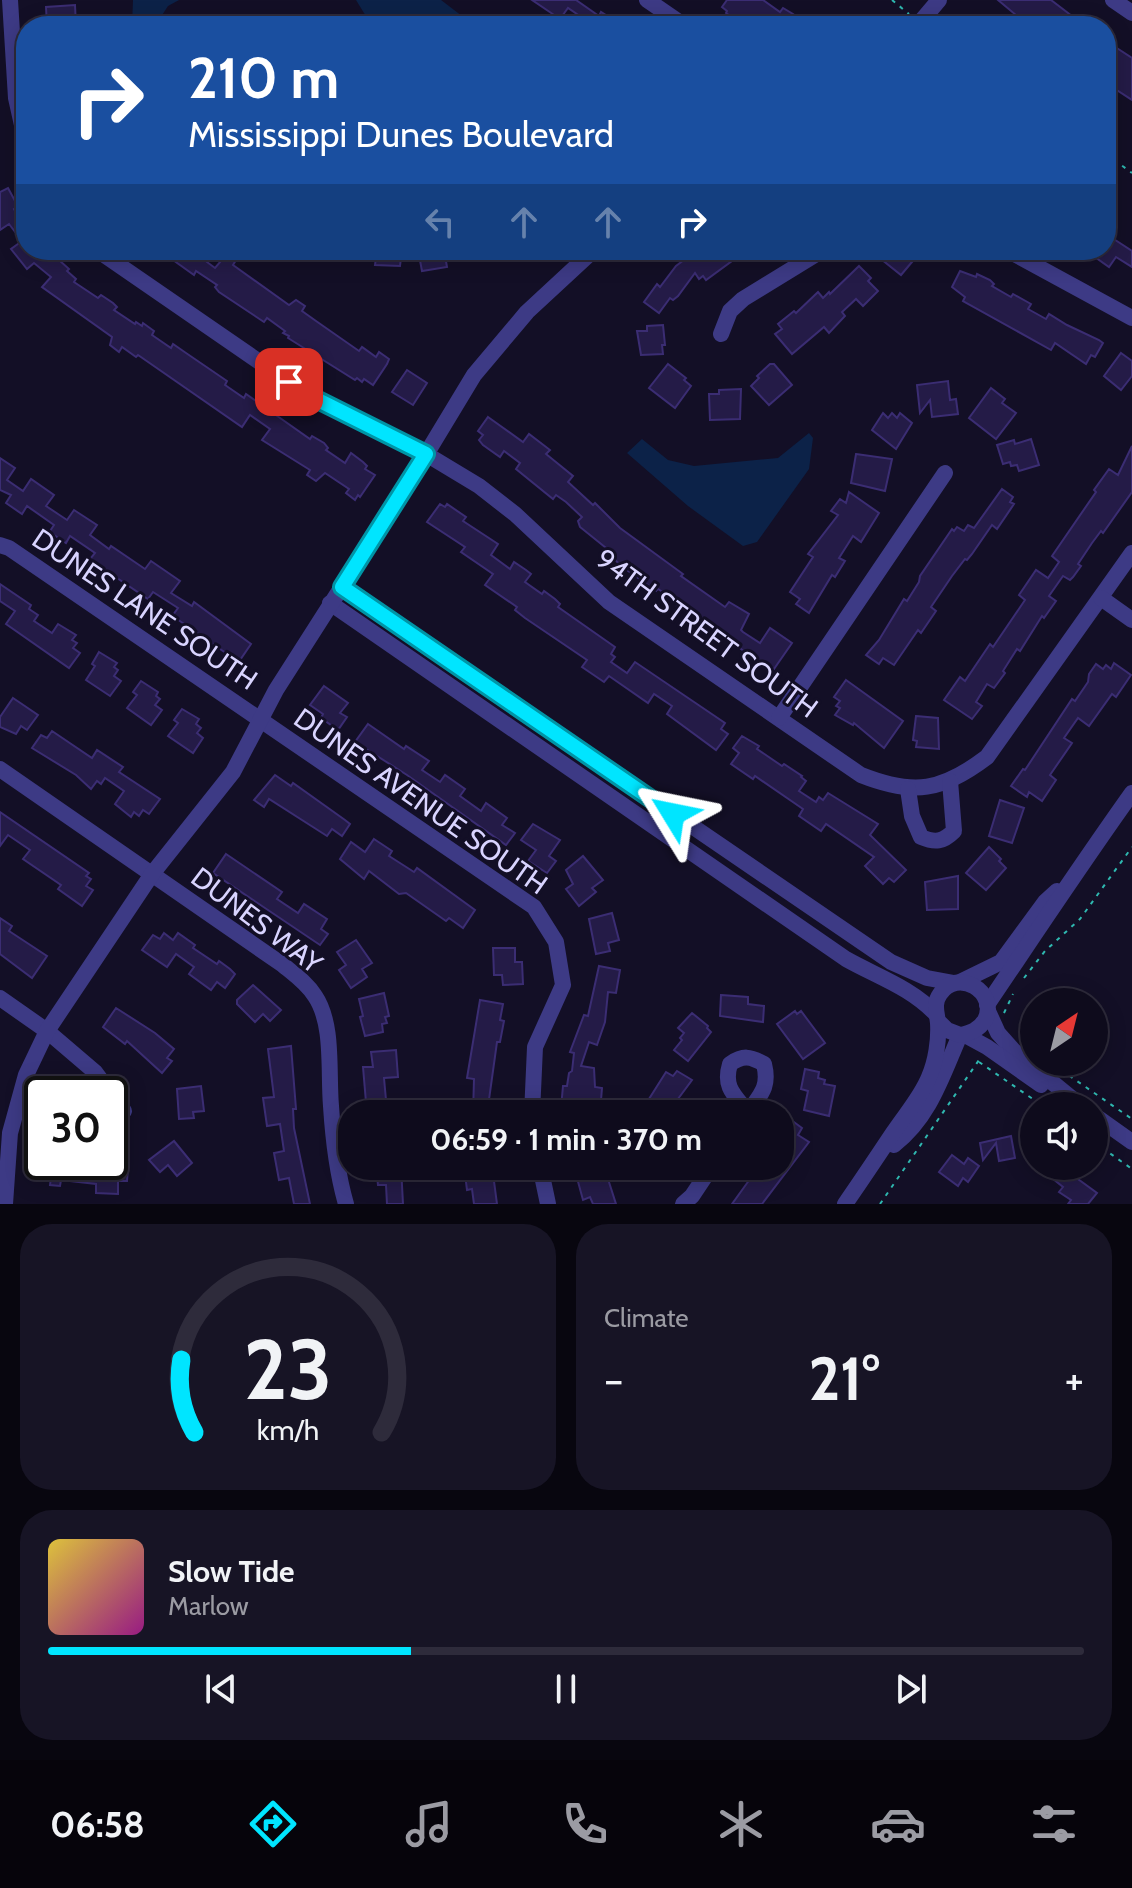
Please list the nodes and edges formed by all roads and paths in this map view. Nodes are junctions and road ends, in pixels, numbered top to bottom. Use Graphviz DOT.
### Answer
graph roads {
  1 [pos="10,0"];
  2 [pos="647,0"];
  3 [pos="892,0"];
  4 [pos="939,0"];
  5 [pos="1113,0"];
  6 [pos="1132,13"];
  7 [pos="661,16"];
  8 [pos="909,16"];
  9 [pos="918,16"];
  10 [pos="16,98"];
  11 [pos="112,260"];
  12 [pos="583,260"];
  13 [pos="807,260"];
  14 [pos="1025,260"];
  15 [pos="1132,318"];
  16 [pos="721,334"];
  17 [pos="426,454"];
  18 [pos="945,473"];
  19 [pos="0,545"];
  20 [pos="1132,553"];
  21 [pos="342,587"];
  22 [pos="1101,598"];
  23 [pos="330,603"];
  24 [pos="1132,620"];
  25 [pos="260,718"];
  26 [pos="779,718"];
  27 [pos="0,769"];
  28 [pos="950,781"];
  29 [pos="908,789"];
  30 [pos="1132,793"];
  31 [pos="1132,847"];
  32 [pos="152,874"];
  33 [pos="1068,883"];
  34 [pos="1025,976"];
  35 [pos="957,983"];
  36 [pos="1016,989"];
  37 [pos="0,998"];
  38 [pos="993,1010"];
  39 [pos="937,1018"];
  40 [pos="47,1031"];
  41 [pos="962,1035"];
  42 [pos="982,1055"];
  43 [pos="978,1061"];
  44 [pos="98,1076"];
  45 [pos="1071,1076"];
  46 [pos="1023,1092"];
  47 [pos="1057,1092"];
  48 [pos="1061,1092"];
  49 [pos="533,1100"];
  50 [pos="1132,1119"];
  51 [pos="1108,1125"];
  52 [pos="1132,1142"];
  53 [pos="1108,1152"];
  54 [pos="882,1153"];
  55 [pos="1132,1169"];
  56 [pos="543,1180"];
  57 [pos="703,1180"];
  58 [pos="3,1195"];
  59 [pos="346,1204"];
  60 [pos="548,1204"];
  61 [pos="683,1204"];
  62 [pos="845,1204"];
  63 [pos="880,1204"];
  1 -- 10 [label="street"];
  2 -- 7 [label="street"];
  3 -- 8 [label="path"];
  4 -- 9 [label="street"];
  5 -- 6 [label="street"];
  11 -- 17 [label="street, 94TH STREET SOUTH"];
  12 -- 17 [label="street"];
  13 -- 16 [label="street"];
  14 -- 15 [label="street"];
  17 -- 21 [label="street"];
  17 -- 26 [label="street, 94TH STREET SOUTH"];
  18 -- 26 [label="street"];
  19 -- 25 [label="street, DUNES LANE SOUTH"];
  20 -- 22 [label="street, 94TH STREET SOUTH"];
  21 -- 23 [label="street"];
  21 -- 35 [label="street"];
  22 -- 24 [label="street"];
  22 -- 28 [label="street, 94TH STREET SOUTH"];
  23 -- 25 [label="street"];
  23 -- 39 [label="street"];
  25 -- 32 [label="street"];
  25 -- 49 [label="street, DUNES AVENUE SOUTH"];
  26 -- 29 [label="street, 94TH STREET SOUTH"];
  27 -- 32 [label="street"];
  28 -- 29 [label="street, 94TH STREET SOUTH"];
  28 -- 29 [label="street"];
  30 -- 33 [label="street"];
  31 -- 34 [label="path"];
  32 -- 40 [label="street"];
  32 -- 59 [label="street, DUNES WAY"];
  33 -- 35 [label="street"];
  33 -- 38 [label="street"];
  35 -- 38 [label="street"];
  35 -- 39 [label="street"];
  36 -- 38 [label="path"];
  37 -- 40 [label="street"];
  38 -- 41 [label="street"];
  38 -- 48 [label="street"];
  39 -- 41 [label="street"];
  39 -- 54 [label="street"];
  40 -- 44 [label="street"];
  40 -- 58 [label="street"];
  41 -- 47 [label="street"];
  41 -- 54 [label="street"];
  42 -- 43 [label="path"];
  43 -- 46 [label="path"];
  43 -- 63 [label="path"];
  45 -- 50 [label="path"];
  51 -- 52 [label="street"];
  53 -- 55 [label="path"];
  54 -- 62 [label="street"];
  56 -- 60 [label="street"];
  57 -- 61 [label="street"];
}
